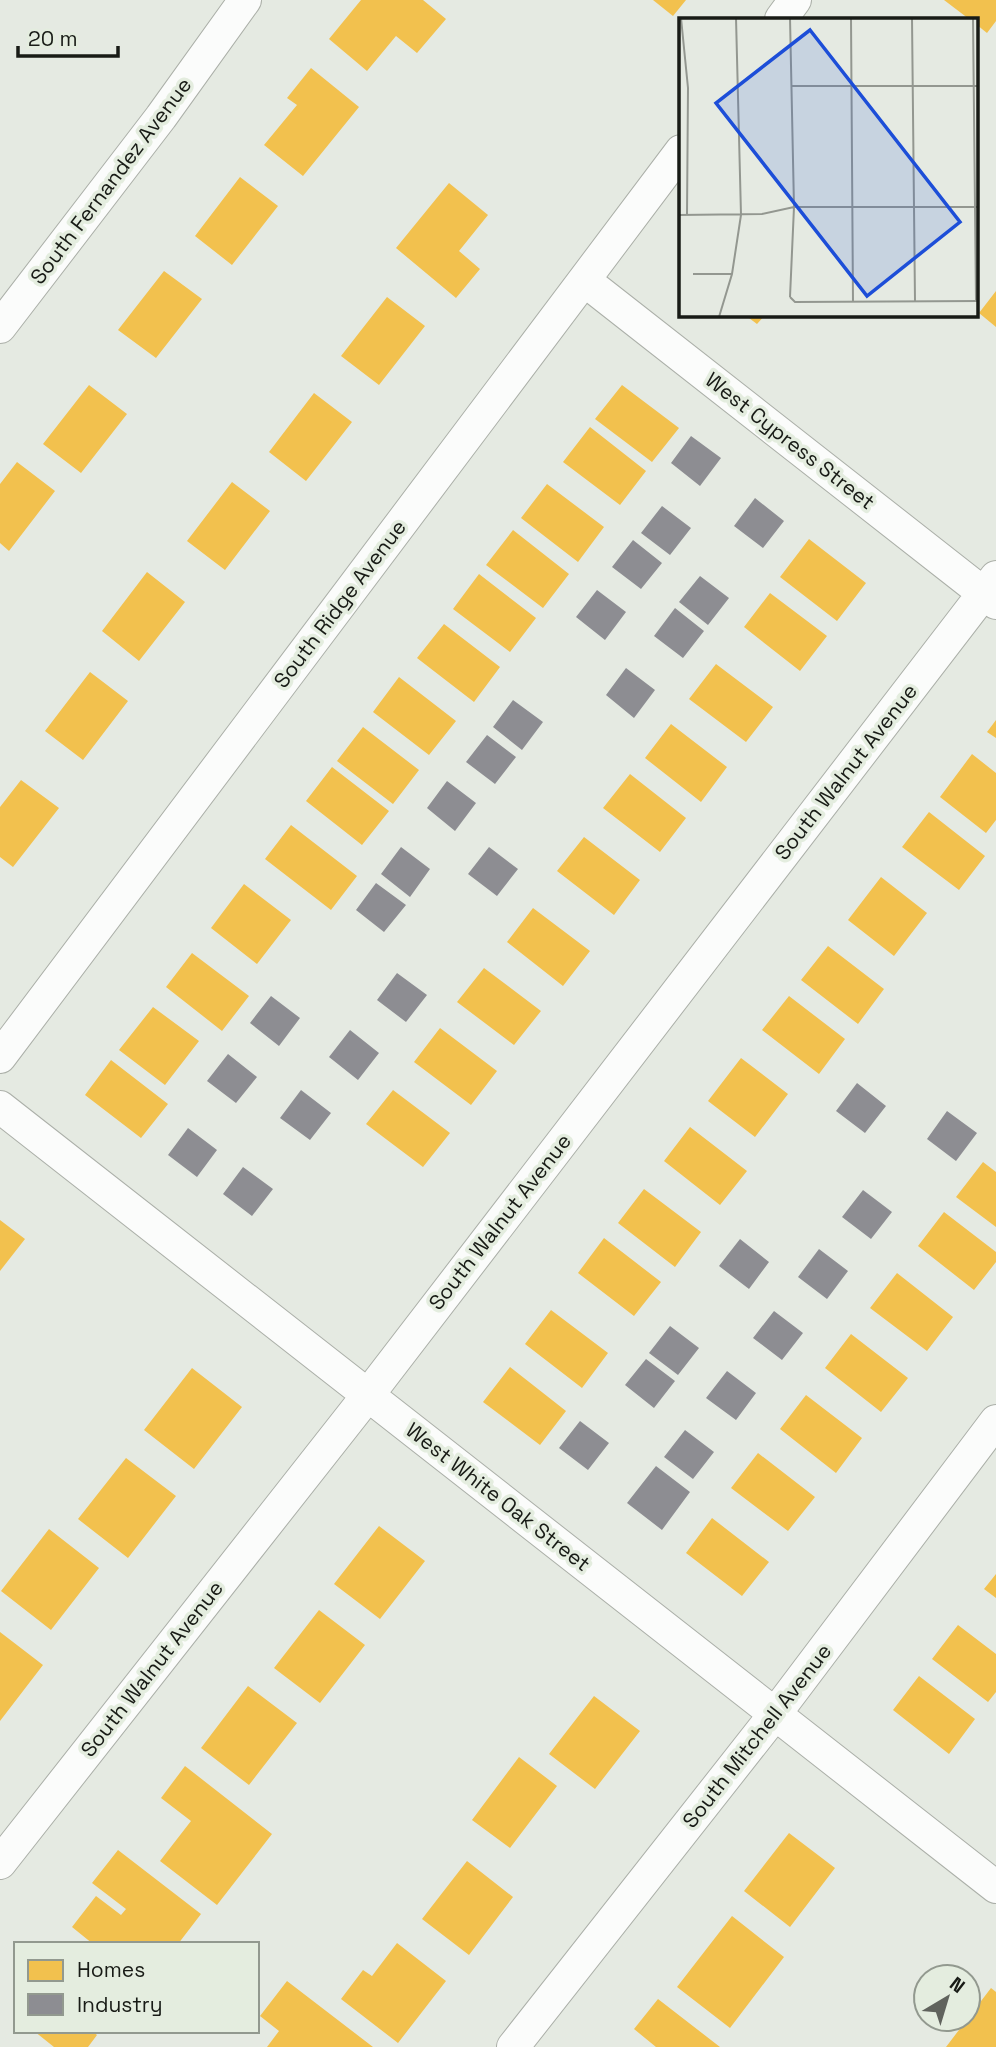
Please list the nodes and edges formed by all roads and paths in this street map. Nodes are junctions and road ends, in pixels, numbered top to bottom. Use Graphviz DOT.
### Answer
graph roads {
  1 [pos="245,0"];
  2 [pos="795,0"];
  3 [pos="782,18"];
  4 [pos="679,154"];
  5 [pos="584,280"];
  6 [pos="0,327"];
  7 [pos="992,591"];
  8 [pos="0,1057"];
  9 [pos="0,1107"];
  10 [pos="368,1395"];
  11 [pos="996,1421"];
  12 [pos="775,1714"];
  13 [pos="0,1863"];
  14 [pos="996,1887"];
  15 [pos="513,2047"];
  1 -- 6 [label="street, South Fernandez Avenue"];
  2 -- 3 [label="street"];
  4 -- 5 [label="street, South Ridge Avenue"];
  5 -- 7 [label="street, West Cypress Street"];
  5 -- 8 [label="street, South Ridge Avenue"];
  7 -- 10 [label="street, South Walnut Avenue"];
  9 -- 10 [label="street, West White Oak Street"];
  10 -- 12 [label="street, West White Oak Street"];
  10 -- 13 [label="street, South Walnut Avenue"];
  11 -- 12 [label="street, South Mitchell Avenue"];
  12 -- 14 [label="street, West White Oak Street"];
  12 -- 15 [label="street, South Mitchell Avenue"];
}
